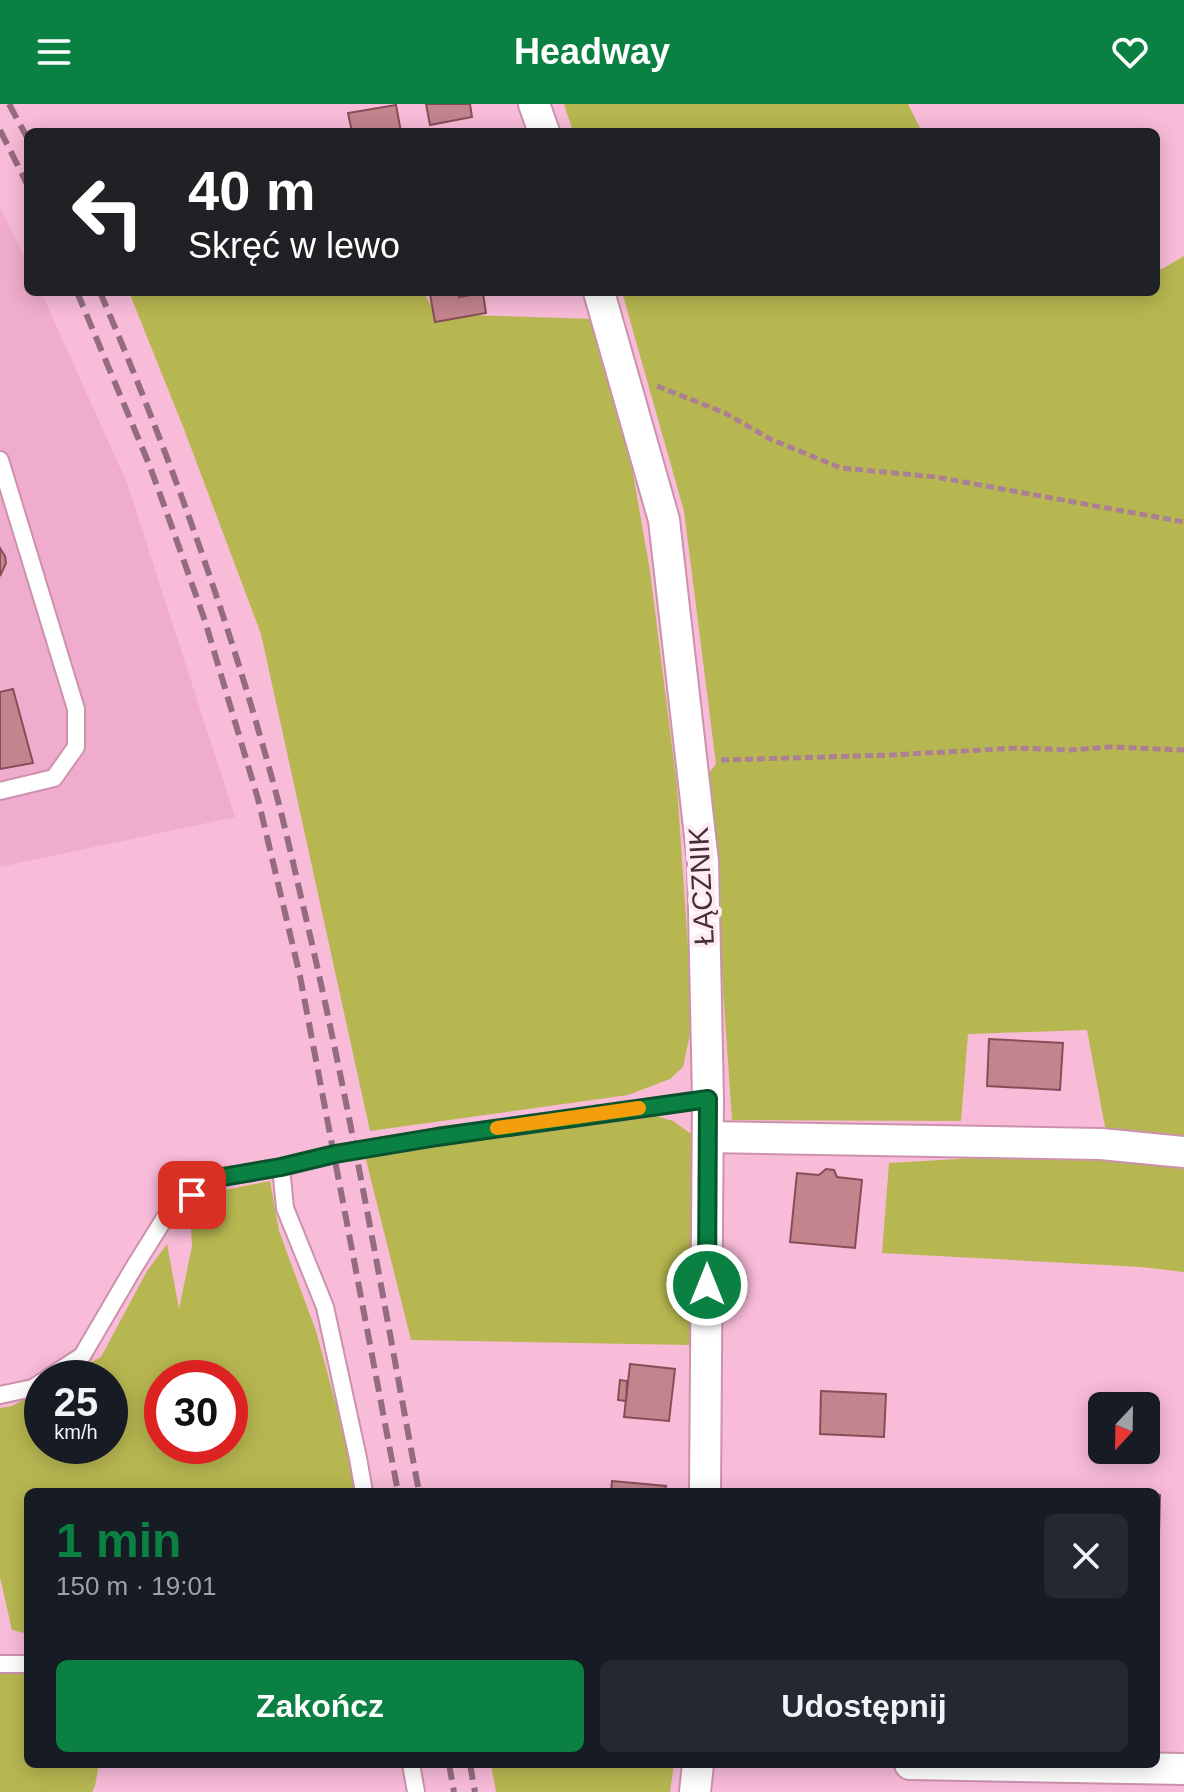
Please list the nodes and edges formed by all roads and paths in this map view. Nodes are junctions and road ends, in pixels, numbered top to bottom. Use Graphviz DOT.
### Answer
graph roads {
  1 [pos="534,104"];
  2 [pos="543,128"];
  3 [pos="600,296"];
  4 [pos="624,383"];
  5 [pos="0,460"];
  6 [pos="1184,522"];
  7 [pos="1184,750"];
  8 [pos="692,761"];
  9 [pos="0,791"];
  10 [pos="708,1099"];
  11 [pos="708,1137"];
  12 [pos="1184,1152"];
  13 [pos="281,1167"];
  14 [pos="76,1360"];
  15 [pos="24,1390"];
  16 [pos="0,1395"];
  17 [pos="363,1488"];
  18 [pos="705,1488"];
  19 [pos="0,1664"];
  20 [pos="24,1664"];
  21 [pos="412,1768"];
  22 [pos="698,1768"];
  23 [pos="1129,1768"];
  24 [pos="1184,1769"];
  25 [pos="416,1792"];
  26 [pos="695,1792"];
  1 -- 2 [label="street"];
  3 -- 4 [label="street, ŁĄCZNIK"];
  4 -- 6 [label="path"];
  4 -- 8 [label="street, ŁĄCZNIK"];
  5 -- 9 [label="lane"];
  7 -- 8 [label="path"];
  8 -- 10 [label="street, ŁĄCZNIK"];
  10 -- 11 [label="street, ŁĄCZNIK"];
  10 -- 13 [label="lane"];
  11 -- 12 [label="street"];
  11 -- 18 [label="street, ŁĄCZNIK"];
  13 -- 14 [label="lane"];
  13 -- 17 [label="lane"];
  15 -- 16 [label="lane"];
  19 -- 20 [label="lane"];
  21 -- 25 [label="lane"];
  22 -- 26 [label="street"];
  23 -- 24 [label="street"];
}
